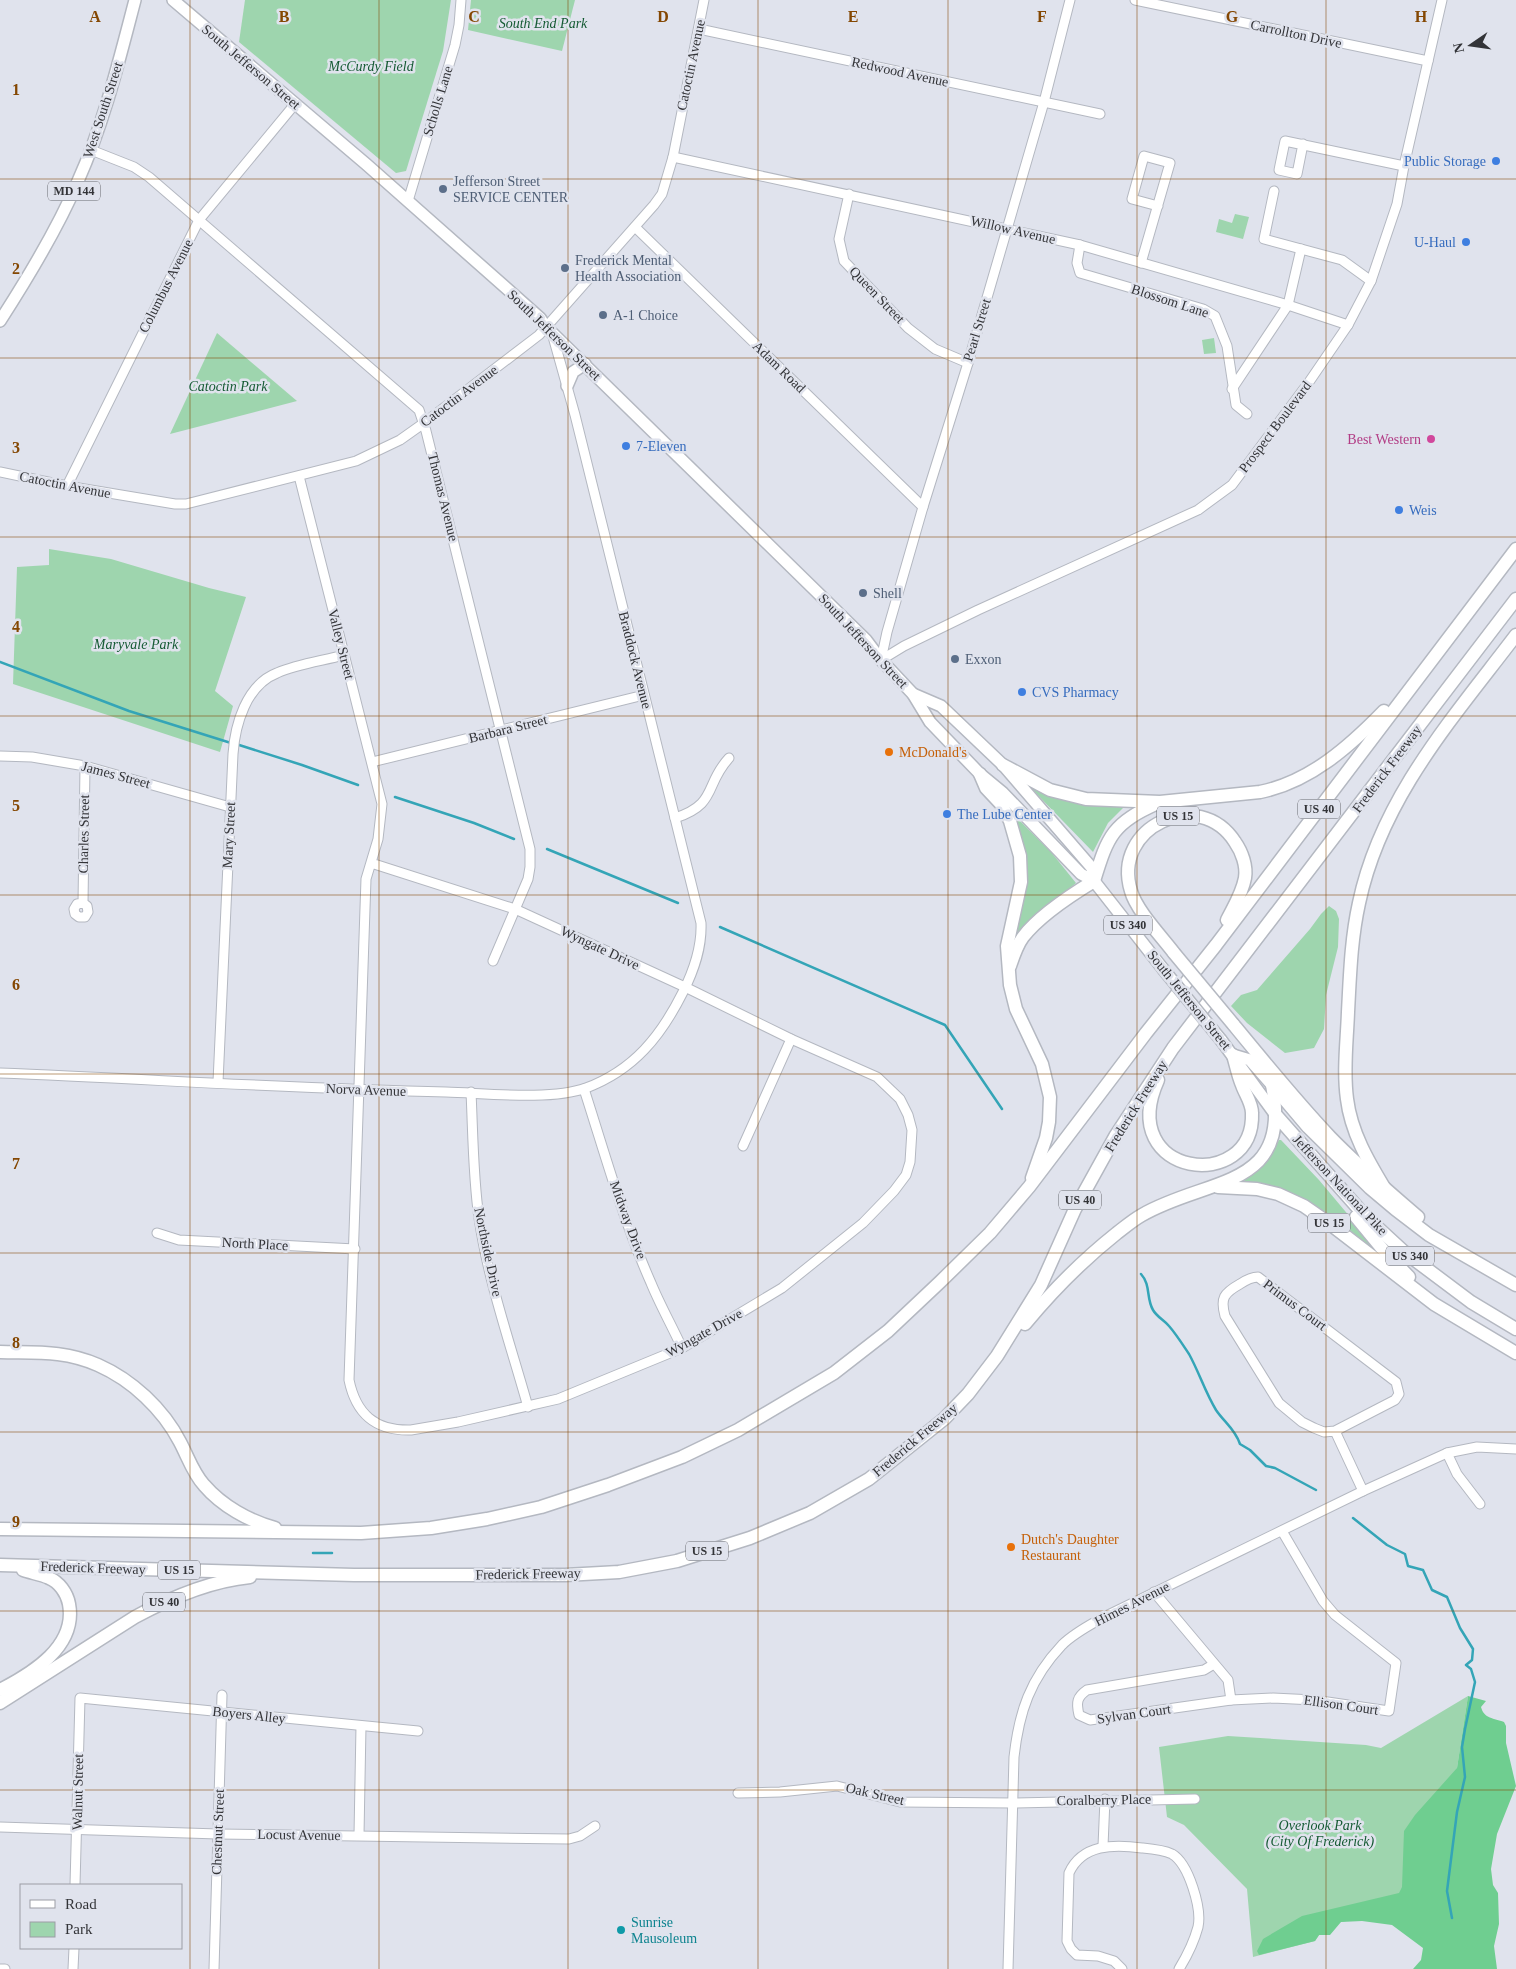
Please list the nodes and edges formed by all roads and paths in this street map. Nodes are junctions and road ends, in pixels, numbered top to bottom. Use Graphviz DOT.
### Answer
graph roads {
  1 [pos="135,0"];
  2 [pos="173,0"];
  3 [pos="461,0"];
  4 [pos="704,0"];
  5 [pos="1070,0"];
  6 [pos="1135,0"];
  7 [pos="1442,0"];
  8 [pos="699,29"];
  9 [pos="1428,61"];
  10 [pos="1044,102"];
  11 [pos="295,104"];
  12 [pos="1100,114"];
  13 [pos="1303,144"];
  14 [pos="91,150"];
  15 [pos="673,157"];
  16 [pos="1404,166"];
  17 [pos="1274,191"];
  18 [pos="849,194"];
  19 [pos="408,201"];
  20 [pos="1158,206"];
  21 [pos="199,220"];
  22 [pos="635,227"];
  23 [pos="1008,228"];
  24 [pos="1080,245"];
  25 [pos="1301,249"];
  26 [pos="1141,264"];
  27 [pos="1371,281"];
  28 [pos="1288,305"];
  29 [pos="0,321"];
  30 [pos="1348,325"];
  31 [pos="549,330"];
  32 [pos="968,363"];
  33 [pos="585,364"];
  34 [pos="567,386"];
  35 [pos="1232,390"];
  36 [pos="1246,414"];
  37 [pos="424,423"];
  38 [pos="0,472"];
  39 [pos="299,476"];
  40 [pos="67,486"];
  41 [pos="923,507"];
  42 [pos="1516,549"];
  43 [pos="1516,599"];
  44 [pos="1516,635"];
  45 [pos="344,654"];
  46 [pos="881,660"];
  47 [pos="1421,673"];
  48 [pos="913,694"];
  49 [pos="644,695"];
  50 [pos="501,730"];
  51 [pos="0,756"];
  52 [pos="729,758"];
  53 [pos="372,762"];
  54 [pos="1003,765"];
  55 [pos="85,766"];
  56 [pos="980,774"];
  57 [pos="1160,802"];
  58 [pos="230,807"];
  59 [pos="382,812"];
  60 [pos="675,818"];
  61 [pos="372,863"];
  62 [pos="1094,881"];
  63 [pos="83,903"];
  64 [pos="515,910"];
  65 [pos="1216,945"];
  66 [pos="493,960"];
  67 [pos="1008,970"];
  68 [pos="686,987"];
  69 [pos="791,1039"];
  70 [pos="1173,1048"];
  71 [pos="1233,1056"];
  72 [pos="0,1073"];
  73 [pos="218,1082"];
  74 [pos="1272,1085"];
  75 [pos="584,1089"];
  76 [pos="359,1090"];
  77 [pos="471,1092"];
  78 [pos="1275,1114"];
  79 [pos="743,1146"];
  80 [pos="1320,1166"];
  81 [pos="1029,1187"];
  82 [pos="1206,1188"];
  83 [pos="1385,1189"];
  84 [pos="157,1232"];
  85 [pos="1444,1242"];
  86 [pos="355,1249"];
  87 [pos="1516,1285"];
  88 [pos="1434,1304"];
  89 [pos="1516,1329"];
  90 [pos="682,1348"];
  91 [pos="0,1352"];
  92 [pos="1516,1353"];
  93 [pos="998,1356"];
  94 [pos="528,1407"];
  95 [pos="1335,1431"];
  96 [pos="1516,1449"];
  97 [pos="1447,1453"];
  98 [pos="1363,1491"];
  99 [pos="1480,1504"];
  100 [pos="0,1529"];
  101 [pos="1282,1531"];
  102 [pos="292,1533"];
  103 [pos="2,1565"];
  104 [pos="354,1575"];
  105 [pos="1154,1592"];
  106 [pos="1214,1664"];
  107 [pos="0,1690"];
  108 [pos="222,1695"];
  109 [pos="80,1698"];
  110 [pos="1231,1700"];
  111 [pos="0,1703"];
  112 [pos="221,1712"];
  113 [pos="361,1726"];
  114 [pos="418,1732"];
  115 [pos="738,1793"];
  116 [pos="1105,1799"];
  117 [pos="1195,1799"];
  118 [pos="1012,1803"];
  119 [pos="594,1826"];
  120 [pos="0,1827"];
  121 [pos="77,1829"];
  122 [pos="218,1834"];
  123 [pos="359,1835"];
  124 [pos="1103,1846"];
  125 [pos="76,1884"];
  126 [pos="74,1949"];
  127 [pos="0,1969"];
  128 [pos="5,1969"];
  129 [pos="73,1969"];
  130 [pos="214,1969"];
  131 [pos="1008,1969"];
  132 [pos="1122,1969"];
  133 [pos="1179,1969"];
  1 -- 14 [label="main road, West South Street / MD 144"];
  2 -- 11 [label="main road, South Jefferson Street"];
  3 -- 19 [label="street, Scholls Lane"];
  4 -- 8 [label="street, Catoctin Avenue"];
  5 -- 10 [label="street, Pearl Street"];
  6 -- 9 [label="street, Carrollton Drive"];
  7 -- 9 [label="street, Prospect Boulevard"];
  8 -- 10 [label="street, Redwood Avenue"];
  8 -- 15 [label="street, Catoctin Avenue"];
  9 -- 16 [label="street, Prospect Boulevard"];
  10 -- 12 [label="street, Redwood Avenue"];
  10 -- 23 [label="street, Pearl Street"];
  11 -- 19 [label="main road, South Jefferson Street"];
  11 -- 21 [label="street, Columbus Avenue"];
  13 -- 16 [label="street"];
  14 -- 21 [label="street, Thomas Avenue"];
  14 -- 29 [label="main road, West South Street / MD 144"];
  15 -- 18 [label="street, Willow Avenue"];
  15 -- 22 [label="street, Catoctin Avenue"];
  16 -- 27 [label="street, Prospect Boulevard"];
  17 -- 25 [label="street"];
  18 -- 23 [label="street, Willow Avenue"];
  18 -- 32 [label="street, Queen Street"];
  19 -- 31 [label="main road, South Jefferson Street"];
  20 -- 20 [label="street"];
  20 -- 26 [label="street"];
  21 -- 37 [label="street, Thomas Avenue"];
  21 -- 40 [label="street, Columbus Avenue"];
  22 -- 31 [label="street, Catoctin Avenue"];
  22 -- 41 [label="street, Adam Road"];
  23 -- 24 [label="street, Willow Avenue"];
  23 -- 32 [label="street, Pearl Street"];
  24 -- 26 [label="street, Willow Avenue"];
  24 -- 35 [label="street, Blossom Lane"];
  25 -- 27 [label="street"];
  25 -- 28 [label="street"];
  26 -- 28 [label="street, Willow Avenue"];
  27 -- 30 [label="street, Prospect Boulevard"];
  28 -- 30 [label="street, Willow Avenue"];
  28 -- 35 [label="street"];
  30 -- 46 [label="street, Prospect Boulevard"];
  31 -- 33 [label="main road, South Jefferson Street"];
  31 -- 34 [label="street, Braddock Avenue"];
  31 -- 37 [label="street, Catoctin Avenue"];
  32 -- 41 [label="street, Pearl Street"];
  33 -- 34 [label="main road"];
  33 -- 46 [label="main road, South Jefferson Street"];
  34 -- 49 [label="street, Braddock Avenue"];
  35 -- 36 [label="street, Blossom Lane"];
  37 -- 39 [label="street, Catoctin Avenue"];
  37 -- 50 [label="street, Thomas Avenue"];
  38 -- 40 [label="street, Catoctin Avenue"];
  39 -- 40 [label="street, Catoctin Avenue"];
  39 -- 45 [label="street, Valley Street"];
  41 -- 46 [label="street, Pearl Street"];
  42 -- 47 [label="highway, US 40"];
  43 -- 70 [label="highway, Frederick Freeway / US 40"];
  44 -- 83 [label="highway"];
  45 -- 53 [label="street, Valley Street"];
  45 -- 58 [label="street, Mary Street"];
  46 -- 48 [label="main road, South Jefferson Street"];
  47 -- 57 [label="highway"];
  47 -- 65 [label="highway, US 40"];
  48 -- 54 [label="main road, South Jefferson Street"];
  48 -- 56 [label="main road, South Jefferson Street"];
  49 -- 50 [label="street, Barbara Street"];
  49 -- 60 [label="street, Braddock Avenue"];
  50 -- 53 [label="street, Barbara Street"];
  50 -- 64 [label="street, Thomas Avenue"];
  51 -- 55 [label="street, James Street"];
  52 -- 60 [label="street"];
  53 -- 59 [label="street, Valley Street"];
  54 -- 57 [label="highway"];
  54 -- 62 [label="main road, South Jefferson Street"];
  55 -- 58 [label="street, James Street"];
  55 -- 63 [label="street, Charles Street"];
  56 -- 62 [label="main road, South Jefferson Street"];
  56 -- 67 [label="highway"];
  57 -- 62 [label="highway"];
  58 -- 73 [label="street, Mary Street"];
  59 -- 61 [label="street, Wyngate Drive"];
  60 -- 68 [label="street, Braddock Avenue"];
  61 -- 64 [label="street, Wyngate Drive"];
  61 -- 76 [label="street, Wyngate Drive"];
  62 -- 67 [label="highway"];
  62 -- 71 [label="main road, South Jefferson Street / US 340, bridge"];
  64 -- 66 [label="street, Thomas Avenue"];
  64 -- 68 [label="street, Wyngate Drive"];
  65 -- 81 [label="highway, US 15"];
  65 -- 83 [label="highway, US 15, bridge"];
  67 -- 81 [label="highway"];
  68 -- 69 [label="street, Wyngate Drive"];
  68 -- 75 [label="street, Norva Avenue"];
  69 -- 79 [label="street"];
  69 -- 90 [label="street, Wyngate Drive"];
  70 -- 71 [label="highway"];
  70 -- 93 [label="highway, Frederick Freeway / US 40"];
  71 -- 74 [label="main road, South Jefferson Street"];
  71 -- 78 [label="main road, Jefferson National Pike / US 340"];
  72 -- 73 [label="street, Norva Avenue"];
  73 -- 76 [label="street, Norva Avenue"];
  74 -- 78 [label="highway"];
  74 -- 85 [label="highway, Jefferson National Pike"];
  75 -- 77 [label="street, Norva Avenue"];
  75 -- 90 [label="street, Midway Drive"];
  76 -- 77 [label="street, Norva Avenue"];
  76 -- 86 [label="street, Wyngate Drive"];
  77 -- 94 [label="street, Northside Drive"];
  78 -- 80 [label="highway, Jefferson National Pike / US 340"];
  78 -- 82 [label="highway"];
  80 -- 88 [label="highway"];
  80 -- 89 [label="highway, Jefferson National Pike / US 340"];
  81 -- 102 [label="highway, US 15"];
  82 -- 88 [label="highway, US 15"];
  82 -- 93 [label="highway, US 15"];
  83 -- 85 [label="highway, US 15"];
  84 -- 86 [label="street, North Place"];
  85 -- 87 [label="highway, Jefferson National Pike / US 15"];
  86 -- 94 [label="street, Wyngate Drive"];
  88 -- 92 [label="highway, US 15"];
  90 -- 94 [label="street, Wyngate Drive"];
  91 -- 102 [label="highway"];
  93 -- 104 [label="highway, Frederick Freeway / US 15"];
  95 -- 95 [label="street, Primus Court"];
  95 -- 98 [label="street"];
  96 -- 97 [label="street, Himes Avenue"];
  97 -- 98 [label="street, Himes Avenue"];
  97 -- 99 [label="street"];
  98 -- 101 [label="street, Himes Avenue"];
  100 -- 102 [label="highway, US 15"];
  101 -- 105 [label="street, Himes Avenue"];
  101 -- 110 [label="street, Ellison Court"];
  103 -- 104 [label="highway, Frederick Freeway / US 15"];
  103 -- 107 [label="highway"];
  104 -- 111 [label="highway, US 40"];
  105 -- 106 [label="street"];
  105 -- 118 [label="street, Himes Avenue"];
  106 -- 110 [label="street"];
  106 -- 110 [label="street, Sylvan Court"];
  108 -- 112 [label="street, Chestnut Street"];
  109 -- 112 [label="street, Boyers Alley"];
  109 -- 121 [label="street, Walnut Street"];
  112 -- 113 [label="street, Boyers Alley"];
  112 -- 122 [label="street, Chestnut Street"];
  113 -- 114 [label="street, Boyers Alley"];
  113 -- 123 [label="street"];
  115 -- 118 [label="street, Oak Street"];
  116 -- 117 [label="street, Coralberry Place"];
  116 -- 118 [label="street, Coralberry Place"];
  116 -- 124 [label="street"];
  118 -- 131 [label="street, Himes Avenue"];
  119 -- 123 [label="street, Locust Avenue"];
  120 -- 121 [label="street, Locust Avenue"];
  121 -- 122 [label="street, Locust Avenue"];
  121 -- 125 [label="street, Walnut Street"];
  122 -- 123 [label="street, Locust Avenue"];
  122 -- 130 [label="street, Chestnut Street"];
  124 -- 132 [label="street"];
  124 -- 133 [label="street"];
  126 -- 129 [label="street"];
  127 -- 128 [label="street"];
}
